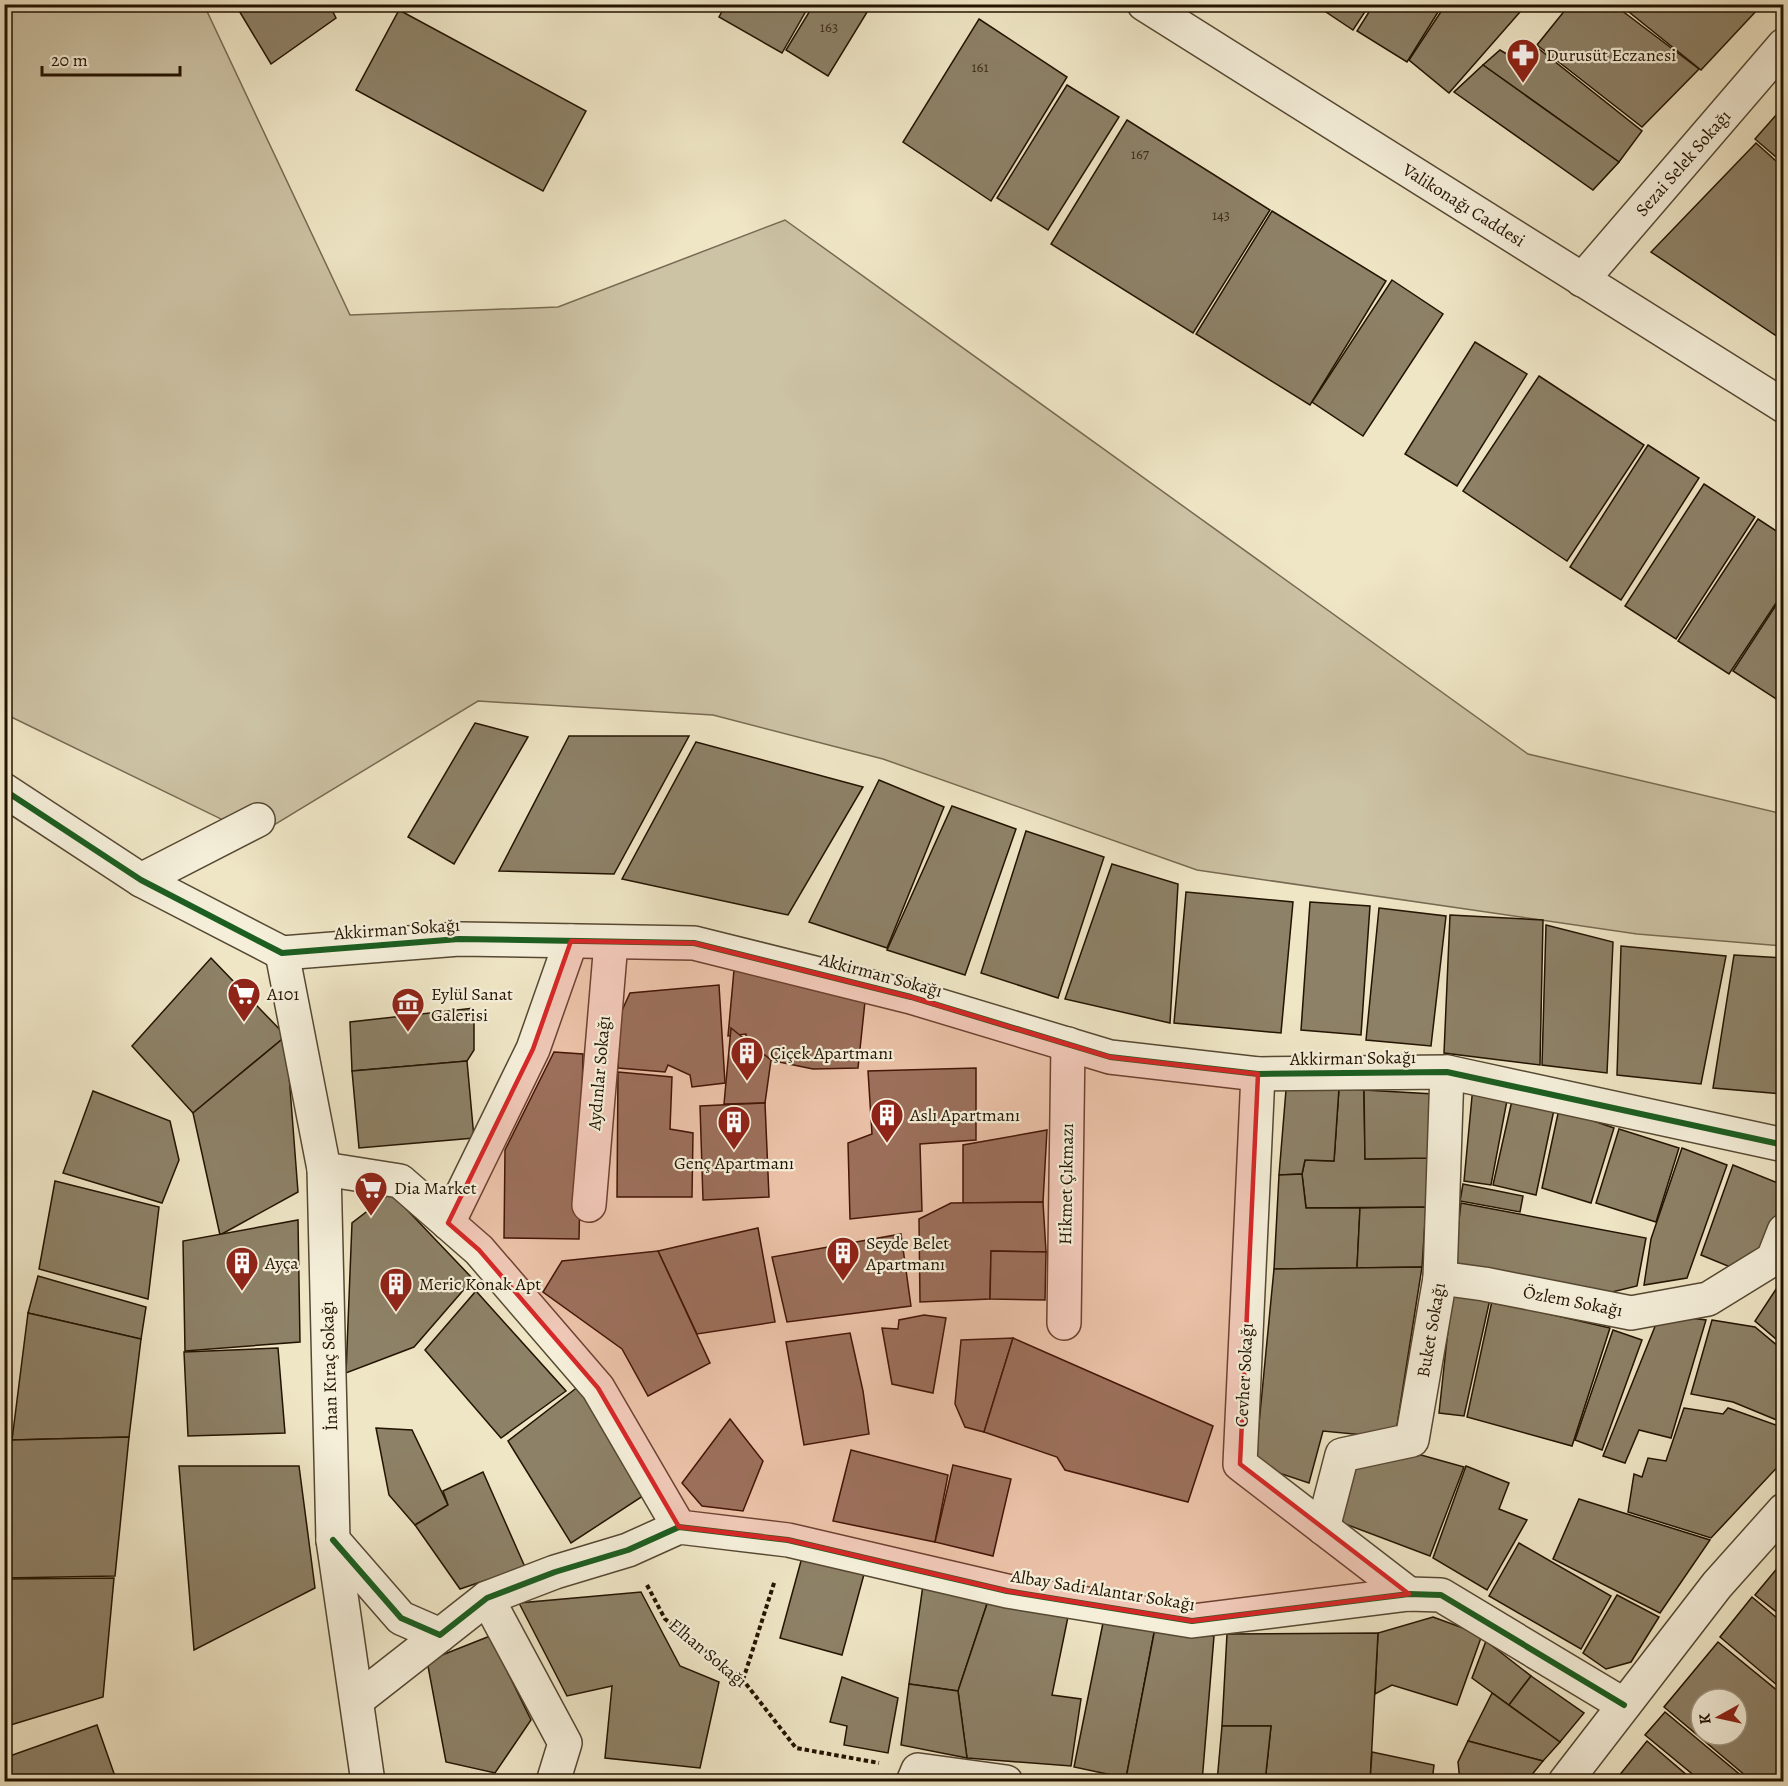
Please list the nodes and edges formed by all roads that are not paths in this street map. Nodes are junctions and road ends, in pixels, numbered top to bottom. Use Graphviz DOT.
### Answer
graph roads {
  1 [pos="1144,4"];
  2 [pos="1784,45"];
  3 [pos="1582,280"];
  4 [pos="1784,406"];
  5 [pos="4,790"];
  6 [pos="258,820"];
  7 [pos="141,880"];
  8 [pos="572,941"];
  9 [pos="611,942"];
  10 [pos="282,953"];
  11 [pos="1068,1044"];
  12 [pos="1447,1072"];
  13 [pos="1258,1074"];
  14 [pos="1784,1145"];
  15 [pos="324,1169"];
  16 [pos="589,1205"];
  17 [pos="448,1223"];
  18 [pos="1784,1231"];
  19 [pos="1440,1278"];
  20 [pos="1064,1323"];
  21 [pos="1784,1510"];
  22 [pos="679,1527"];
  23 [pos="1323,1528"];
  24 [pos="333,1540"];
  25 [pos="1409,1594"];
  26 [pos="487,1598"];
  27 [pos="440,1635"];
  28 [pos="357,1700"];
  29 [pos="1624,1705"];
  30 [pos="915,1776"];
  31 [pos="368,1782"];
  32 [pos="553,1782"];
  33 [pos="1006,1782"];
  34 [pos="1565,1782"];
  1 -- 3 [label="street, Valikonağı Caddesi"];
  2 -- 3 [label="street, Sezai Selek Sokağı"];
  3 -- 4 [label="street, Valikonağı Caddesi"];
  5 -- 7 [label="street"];
  6 -- 7 [label="street"];
  7 -- 10 [label="street"];
  8 -- 9 [label="street, Akkirman Sokağı"];
  8 -- 10 [label="street, Akkirman Sokağı"];
  8 -- 17 [label="street"];
  9 -- 11 [label="street, Akkirman Sokağı"];
  9 -- 16 [label="street, Aydınlar Sokağı"];
  10 -- 15 [label="street, İnan Kıraç Sokağı"];
  11 -- 13 [label="street, Akkirman Sokağı"];
  11 -- 20 [label="street, Hikmet Çıkmazı"];
  12 -- 13 [label="street, Akkirman Sokağı"];
  12 -- 14 [label="street, Akkirman Sokağı"];
  12 -- 19 [label="street, Buket Sokağı"];
  13 -- 23 [label="street, Cevher Sokağı"];
  15 -- 17 [label="street"];
  15 -- 24 [label="street, İnan Kıraç Sokağı"];
  17 -- 22 [label="street"];
  18 -- 19 [label="street, Özlem Sokağı"];
  19 -- 23 [label="street, Buket Sokağı"];
  21 -- 29 [label="street"];
  22 -- 25 [label="street, Albay Sadi Alantar Sokağı"];
  22 -- 26 [label="street"];
  23 -- 25 [label="street, Cevher Sokağı"];
  24 -- 27 [label="street"];
  24 -- 28 [label="street, İnan Kıraç Sokağı"];
  25 -- 29 [label="street, Albay Sadi Alantar Sokağı"];
  26 -- 27 [label="street"];
  26 -- 32 [label="street"];
  27 -- 28 [label="street"];
  28 -- 31 [label="street, İnan Kıraç Sokağı"];
  29 -- 34 [label="street"];
  30 -- 33 [label="street"];
}
